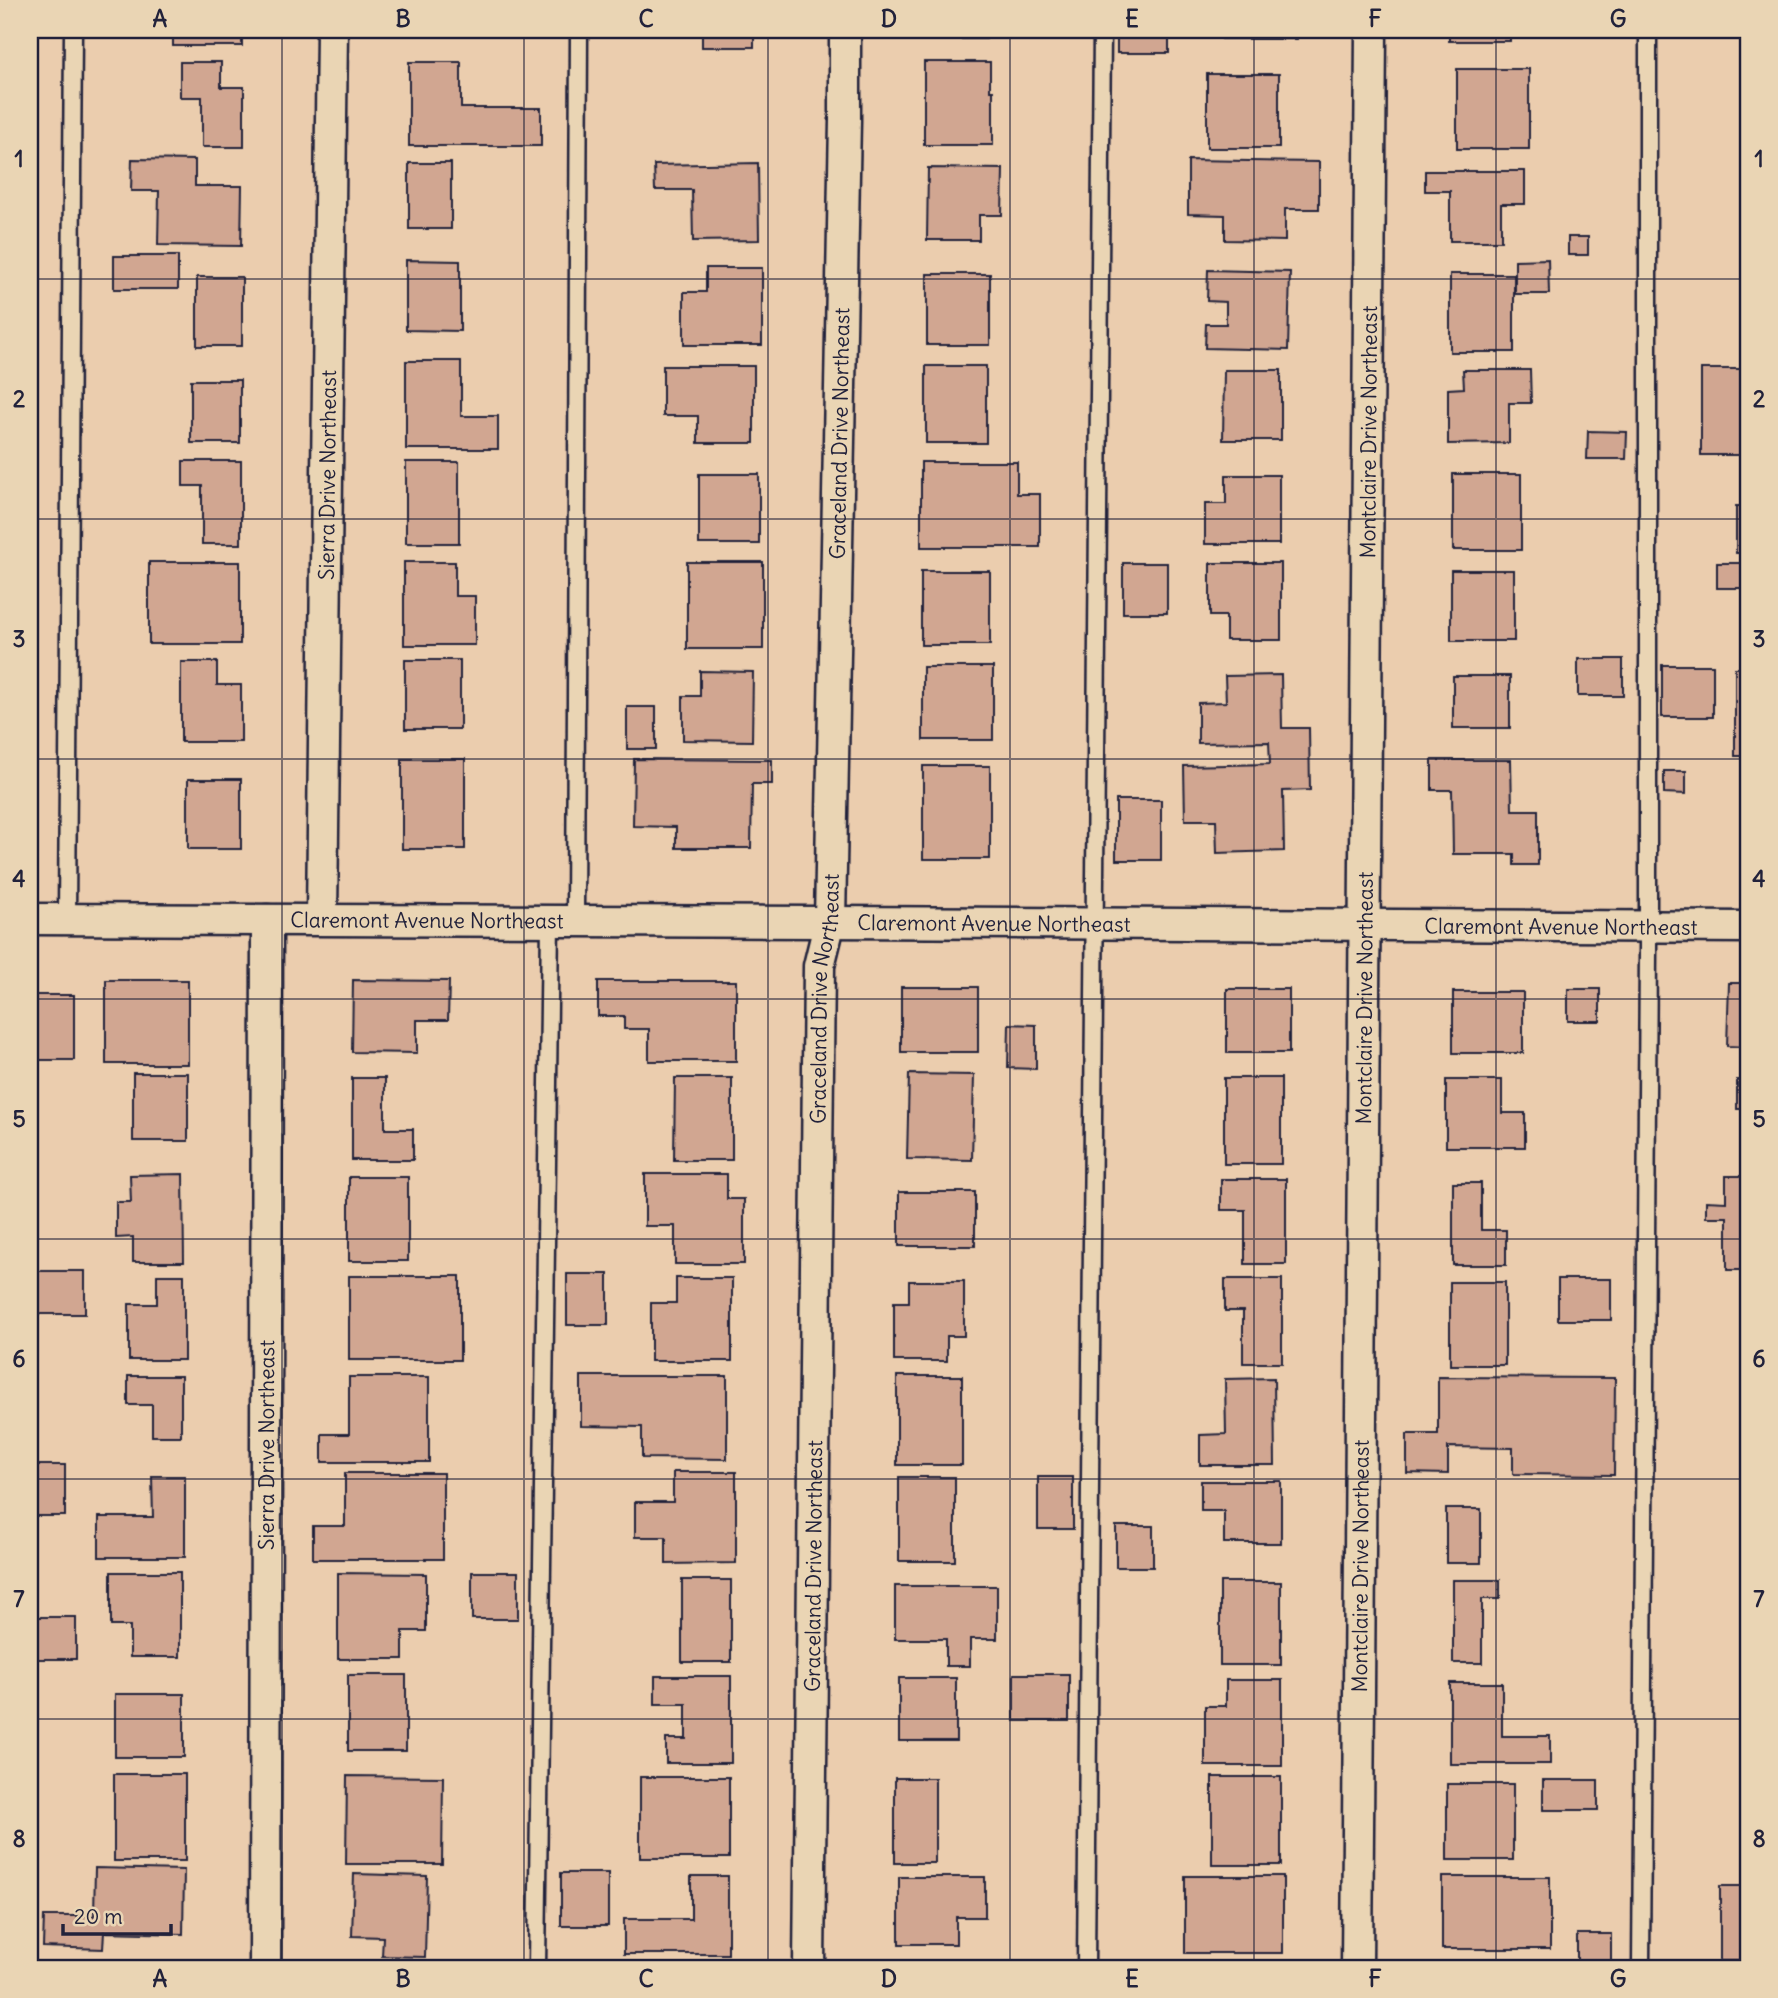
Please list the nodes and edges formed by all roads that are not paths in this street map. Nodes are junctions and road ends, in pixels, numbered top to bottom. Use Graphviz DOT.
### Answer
graph roads {
  1 [pos="73,30"];
  2 [pos="332,30"];
  3 [pos="579,30"];
  4 [pos="845,30"];
  5 [pos="1102,30"];
  6 [pos="1371,30"];
  7 [pos="1648,30"];
  8 [pos="30,919"];
  9 [pos="67,919"];
  10 [pos="322,919"];
  11 [pos="267,920"];
  12 [pos="830,921"];
  13 [pos="562,922"];
  14 [pos="1095,923"];
  15 [pos="1363,925"];
  16 [pos="1647,926"];
  17 [pos="1748,927"];
  18 [pos="265,1968"];
  19 [pos="537,1968"];
  20 [pos="809,1968"];
  21 [pos="1086,1968"];
  22 [pos="1357,1968"];
  23 [pos="1641,1968"];
  1 -- 9 [label="lane"];
  2 -- 10 [label="street, Sierra Drive Northeast"];
  3 -- 13 [label="lane"];
  4 -- 12 [label="street, Graceland Drive Northeast"];
  5 -- 14 [label="lane"];
  6 -- 15 [label="street, Montclaire Drive Northeast"];
  7 -- 16 [label="lane"];
  8 -- 9 [label="street, Claremont Avenue Northeast"];
  9 -- 11 [label="street, Claremont Avenue Northeast"];
  10 -- 11 [label="street, Claremont Avenue Northeast"];
  10 -- 13 [label="street, Claremont Avenue Northeast"];
  11 -- 18 [label="street, Sierra Drive Northeast"];
  12 -- 13 [label="street, Claremont Avenue Northeast"];
  12 -- 14 [label="street, Claremont Avenue Northeast"];
  12 -- 20 [label="street, Graceland Drive Northeast"];
  13 -- 19 [label="lane"];
  14 -- 15 [label="street, Claremont Avenue Northeast"];
  14 -- 21 [label="lane"];
  15 -- 16 [label="street, Claremont Avenue Northeast"];
  15 -- 22 [label="street, Montclaire Drive Northeast"];
  16 -- 17 [label="street, Claremont Avenue Northeast"];
  16 -- 23 [label="lane"];
}
